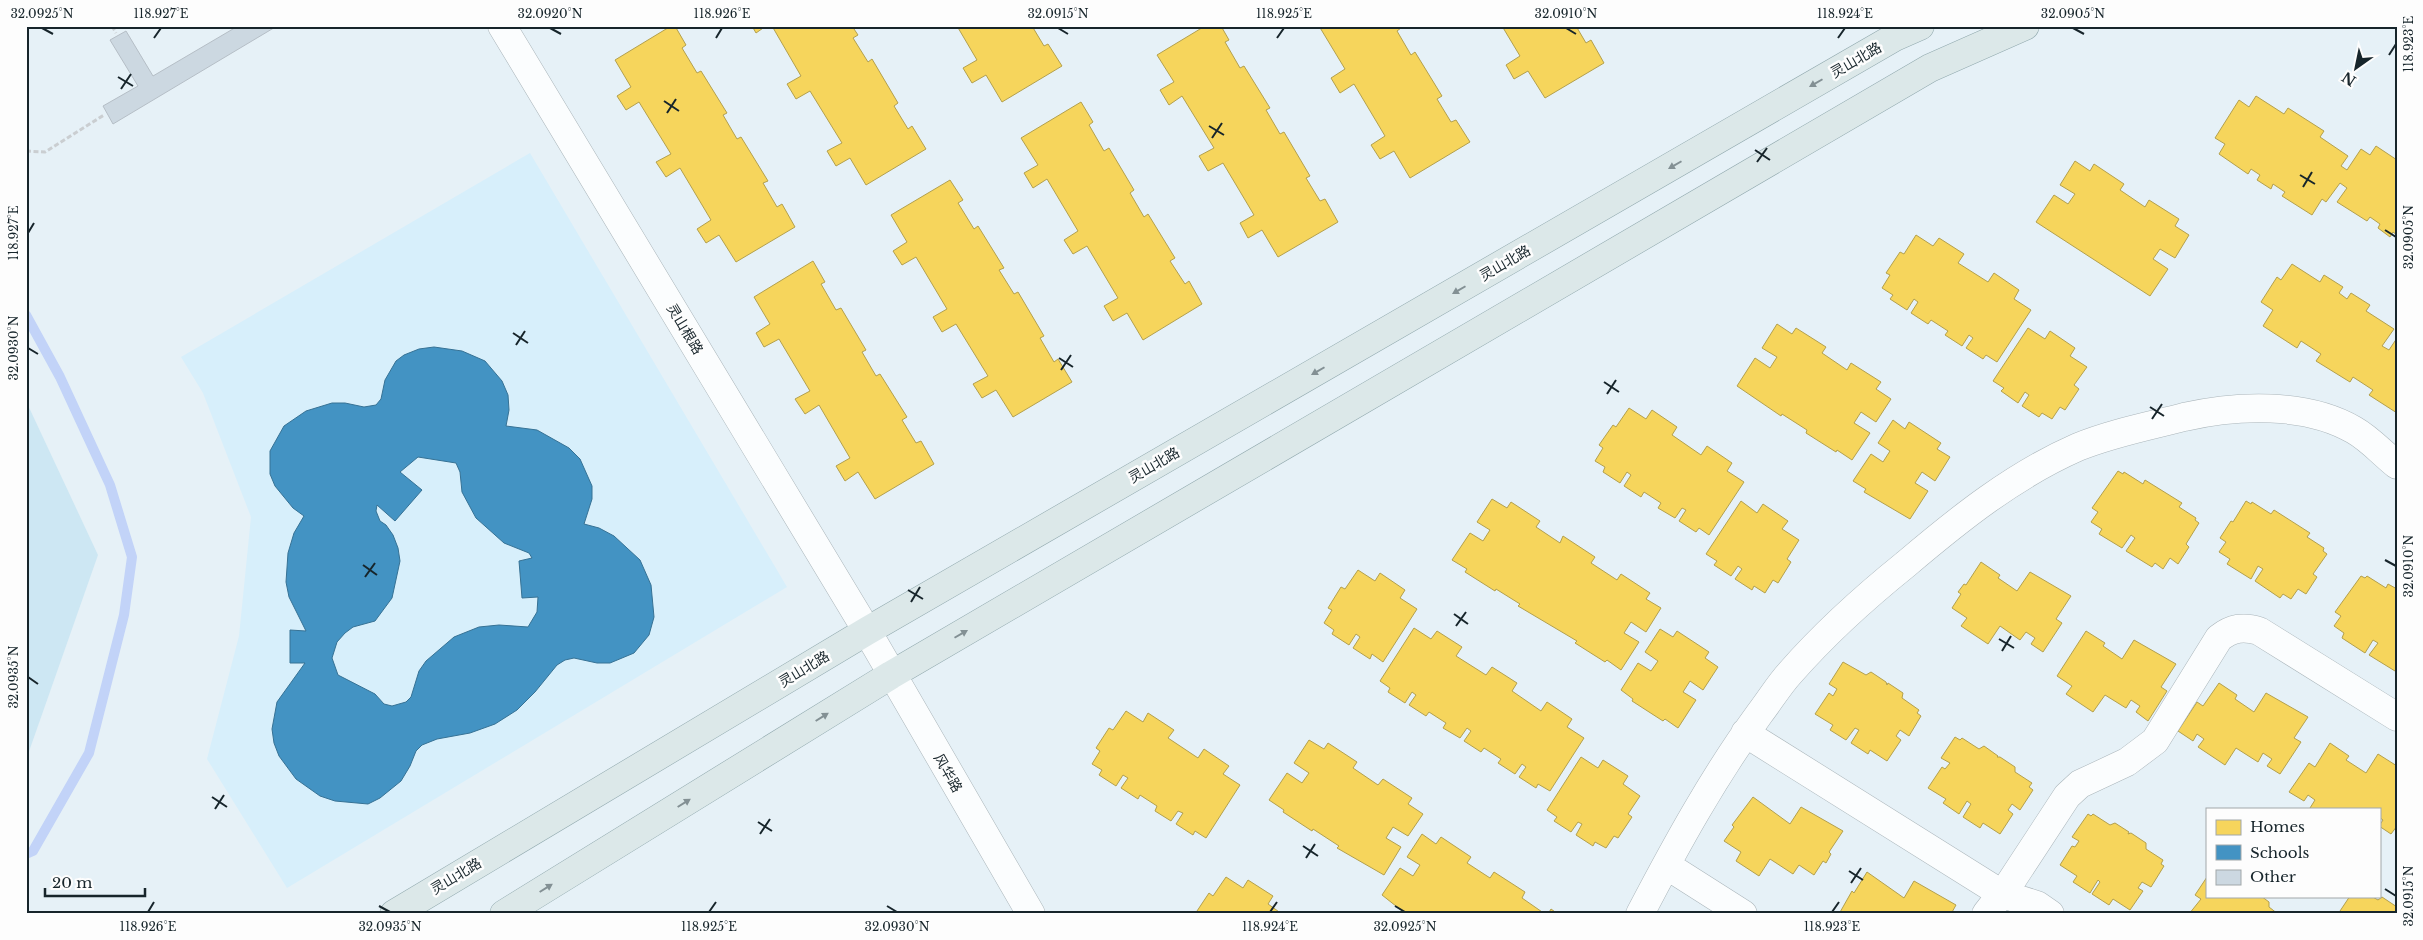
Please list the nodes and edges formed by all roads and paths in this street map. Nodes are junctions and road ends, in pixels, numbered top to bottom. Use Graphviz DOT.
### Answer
graph roads {
  1 [pos="112,26"];
  2 [pos="502,26"];
  3 [pos="1920,26"];
  4 [pos="2025,26"];
  5 [pos="116,32"];
  6 [pos="104,115"];
  7 [pos="26,151"];
  8 [pos="2397,465"];
  9 [pos="867,631"];
  10 [pos="891,675"];
  11 [pos="2397,717"];
  12 [pos="1746,732"];
  13 [pos="1666,864"];
  14 [pos="1994,904"];
  15 [pos="394,914"];
  16 [pos="504,914"];
  17 [pos="1031,914"];
  18 [pos="1640,914"];
  19 [pos="1743,914"];
  20 [pos="2050,914"];
  1 -- 5 [label="path"];
  2 -- 9 [label="street, 灵山根路"];
  3 -- 9 [label="main road, 灵山北路, one-way"];
  10 -- 4 [label="main road, one-way"];
  6 -- 7 [label="path"];
  8 -- 12 [label="street"];
  9 -- 10 [label="street, 风华路"];
  9 -- 15 [label="main road, 灵山北路"];
  16 -- 10 [label="main road, one-way"];
  10 -- 17 [label="street, 风华路"];
  11 -- 14 [label="street"];
  12 -- 13 [label="street"];
  12 -- 14 [label="street"];
  13 -- 18 [label="street"];
  13 -- 19 [label="street"];
  14 -- 20 [label="street"];
}
